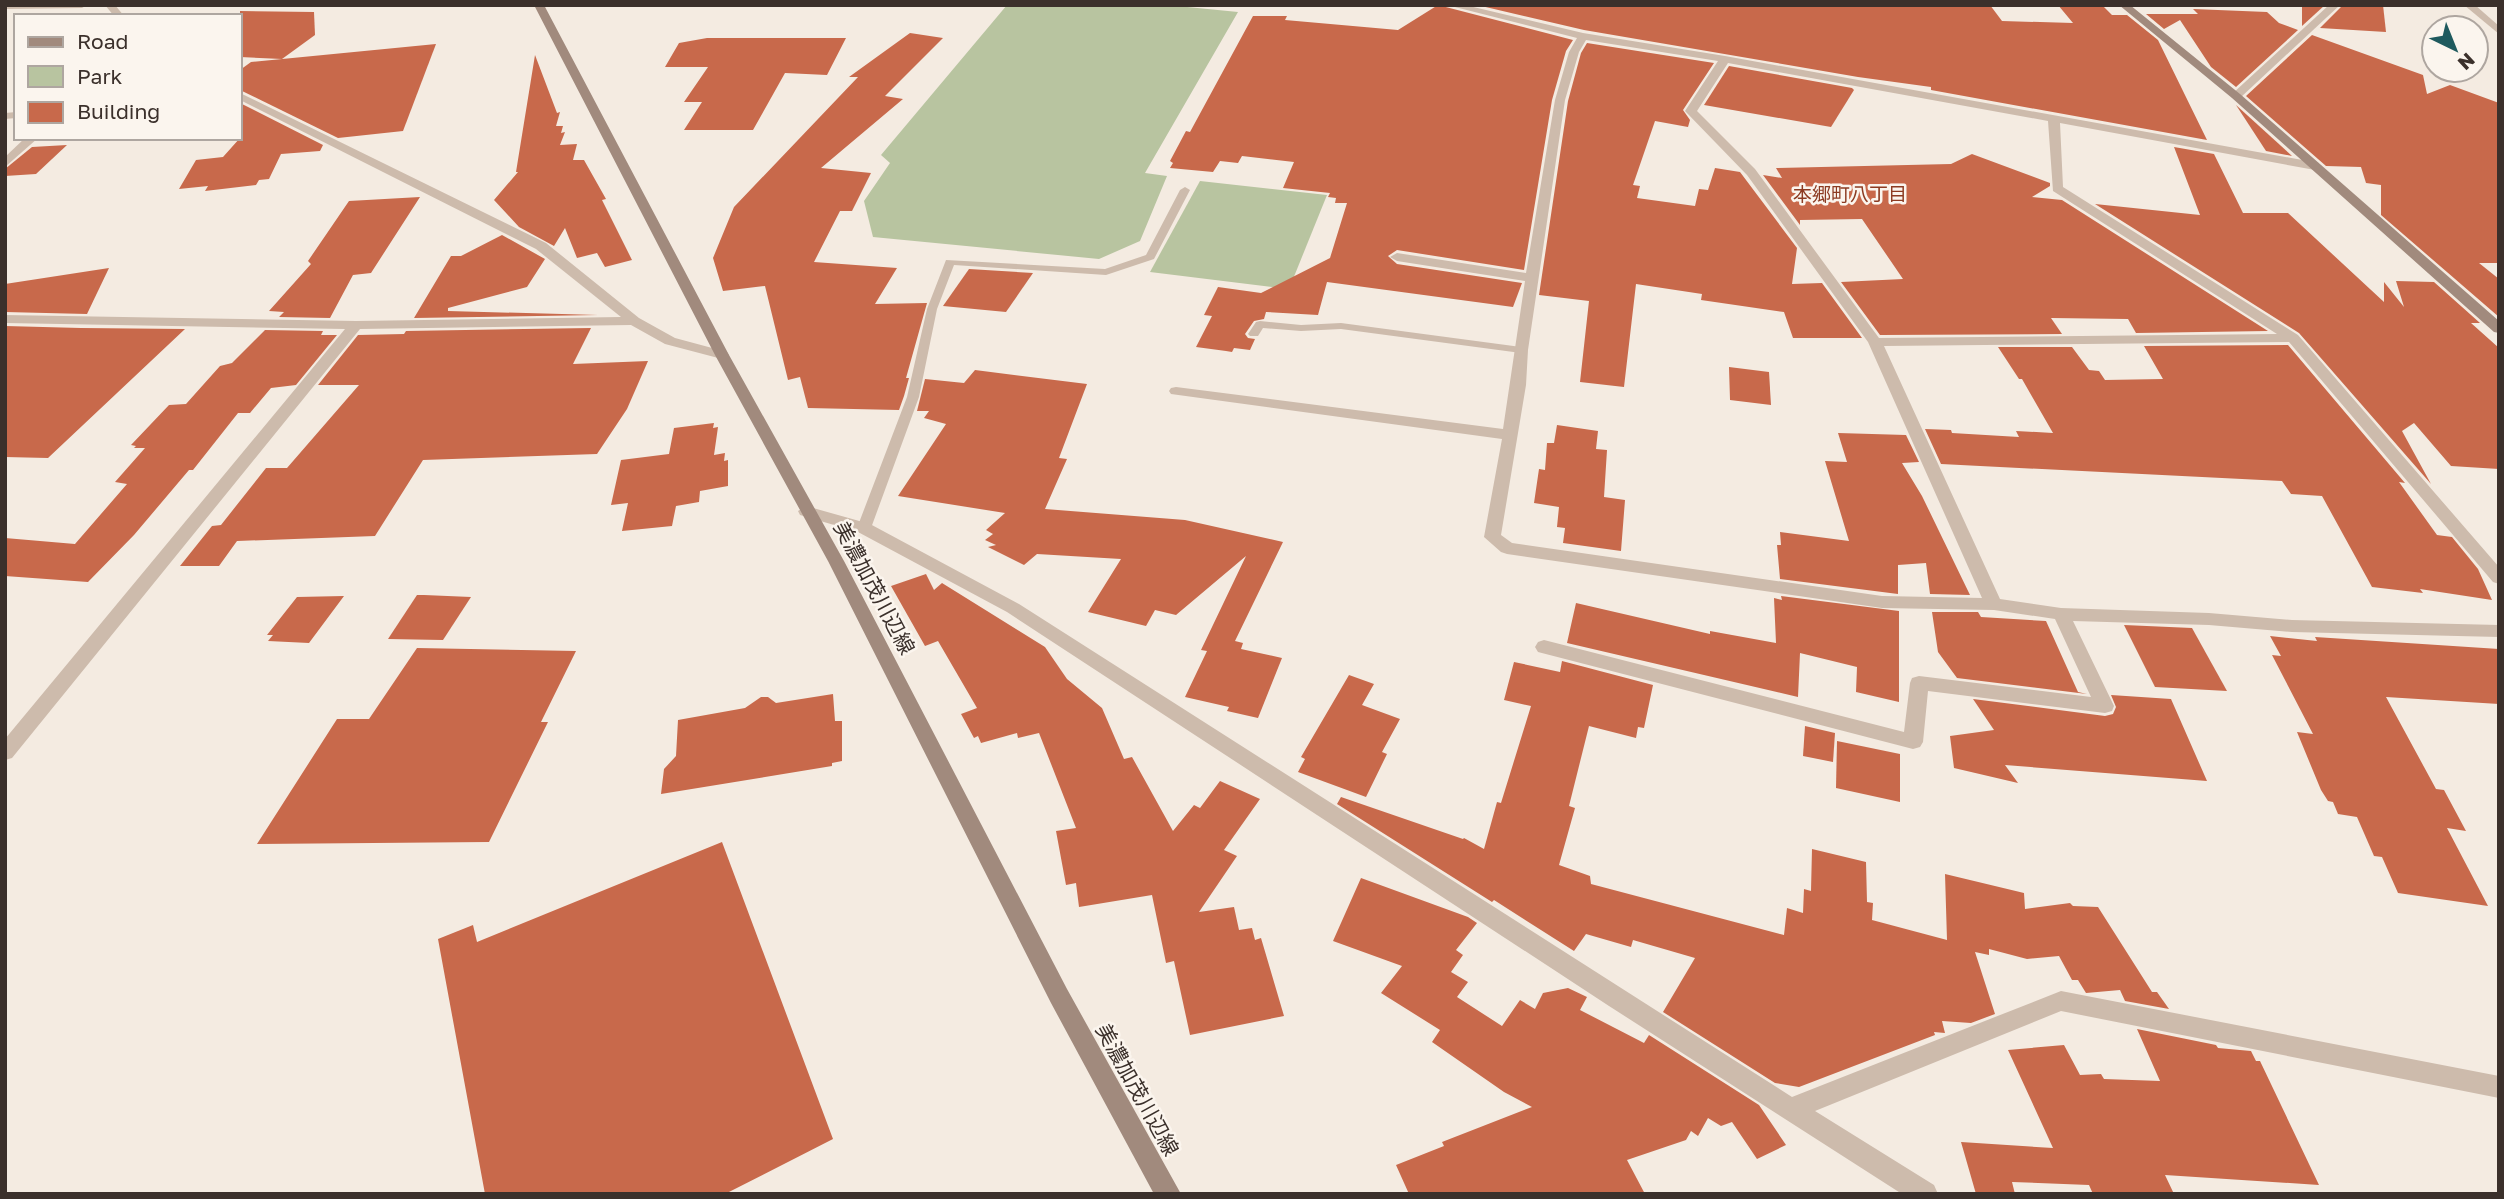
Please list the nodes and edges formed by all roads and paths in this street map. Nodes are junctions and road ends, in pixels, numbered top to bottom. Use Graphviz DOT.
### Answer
graph roads {
  1 [pos="82,5"];
  2 [pos="539,5"];
  3 [pos="1452,5"];
  4 [pos="2124,5"];
  5 [pos="2335,5"];
  6 [pos="2469,5"];
  7 [pos="5,6"];
  8 [pos="2499,31"];
  9 [pos="1583,36"];
  10 [pos="1725,59"];
  11 [pos="2236,96"];
  12 [pos="242,97"];
  13 [pos="2054,118"];
  14 [pos="30,140"];
  15 [pos="5,164"];
  16 [pos="2315,166"];
  17 [pos="1185,190"];
  18 [pos="1396,257"];
  19 [pos="1532,278"];
  20 [pos="5,319"];
  21 [pos="634,321"];
  22 [pos="356,326"];
  23 [pos="2499,329"];
  24 [pos="1254,334"];
  25 [pos="2292,338"];
  26 [pos="1875,342"];
  27 [pos="1521,350"];
  28 [pos="722,355"];
  29 [pos="1176,391"];
  30 [pos="1510,435"];
  31 [pos="806,511"];
  32 [pos="864,528"];
  33 [pos="2499,578"];
  34 [pos="1994,604"];
  35 [pos="2061,614"];
  36 [pos="2499,631"];
  37 [pos="1544,647"];
  38 [pos="5,753"];
  39 [pos="2499,1087"];
  40 [pos="1790,1109"];
  41 [pos="1168,1194"];
  42 [pos="1925,1194"];
  1 -- 7 [label="street"];
  2 -- 28 [label="main road, 美濃加茂川辺線"];
  3 -- 9 [label="street"];
  4 -- 11 [label="main road"];
  5 -- 11 [label="street"];
  6 -- 8 [label="street"];
  9 -- 10 [label="street"];
  9 -- 19 [label="street"];
  10 -- 13 [label="street"];
  10 -- 26 [label="street"];
  11 -- 16 [label="main road"];
  12 -- 21 [label="street"];
  13 -- 16 [label="street"];
  13 -- 25 [label="street"];
  14 -- 15 [label="street"];
  16 -- 23 [label="main road"];
  17 -- 32 [label="lane"];
  18 -- 19 [label="street"];
  19 -- 27 [label="street"];
  20 -- 22 [label="street"];
  21 -- 22 [label="street"];
  21 -- 28 [label="street"];
  22 -- 38 [label="street"];
  24 -- 27 [label="lane"];
  25 -- 26 [label="street"];
  25 -- 33 [label="street"];
  26 -- 34 [label="street"];
  27 -- 30 [label="street"];
  28 -- 31 [label="main road, 美濃加茂川辺線"];
  29 -- 30 [label="street"];
  30 -- 34 [label="street"];
  31 -- 32 [label="street"];
  31 -- 41 [label="main road, 美濃加茂川辺線"];
  32 -- 40 [label="street"];
  34 -- 35 [label="street"];
  35 -- 36 [label="street"];
  35 -- 37 [label="street"];
  39 -- 40 [label="street"];
  40 -- 42 [label="street"];
}
